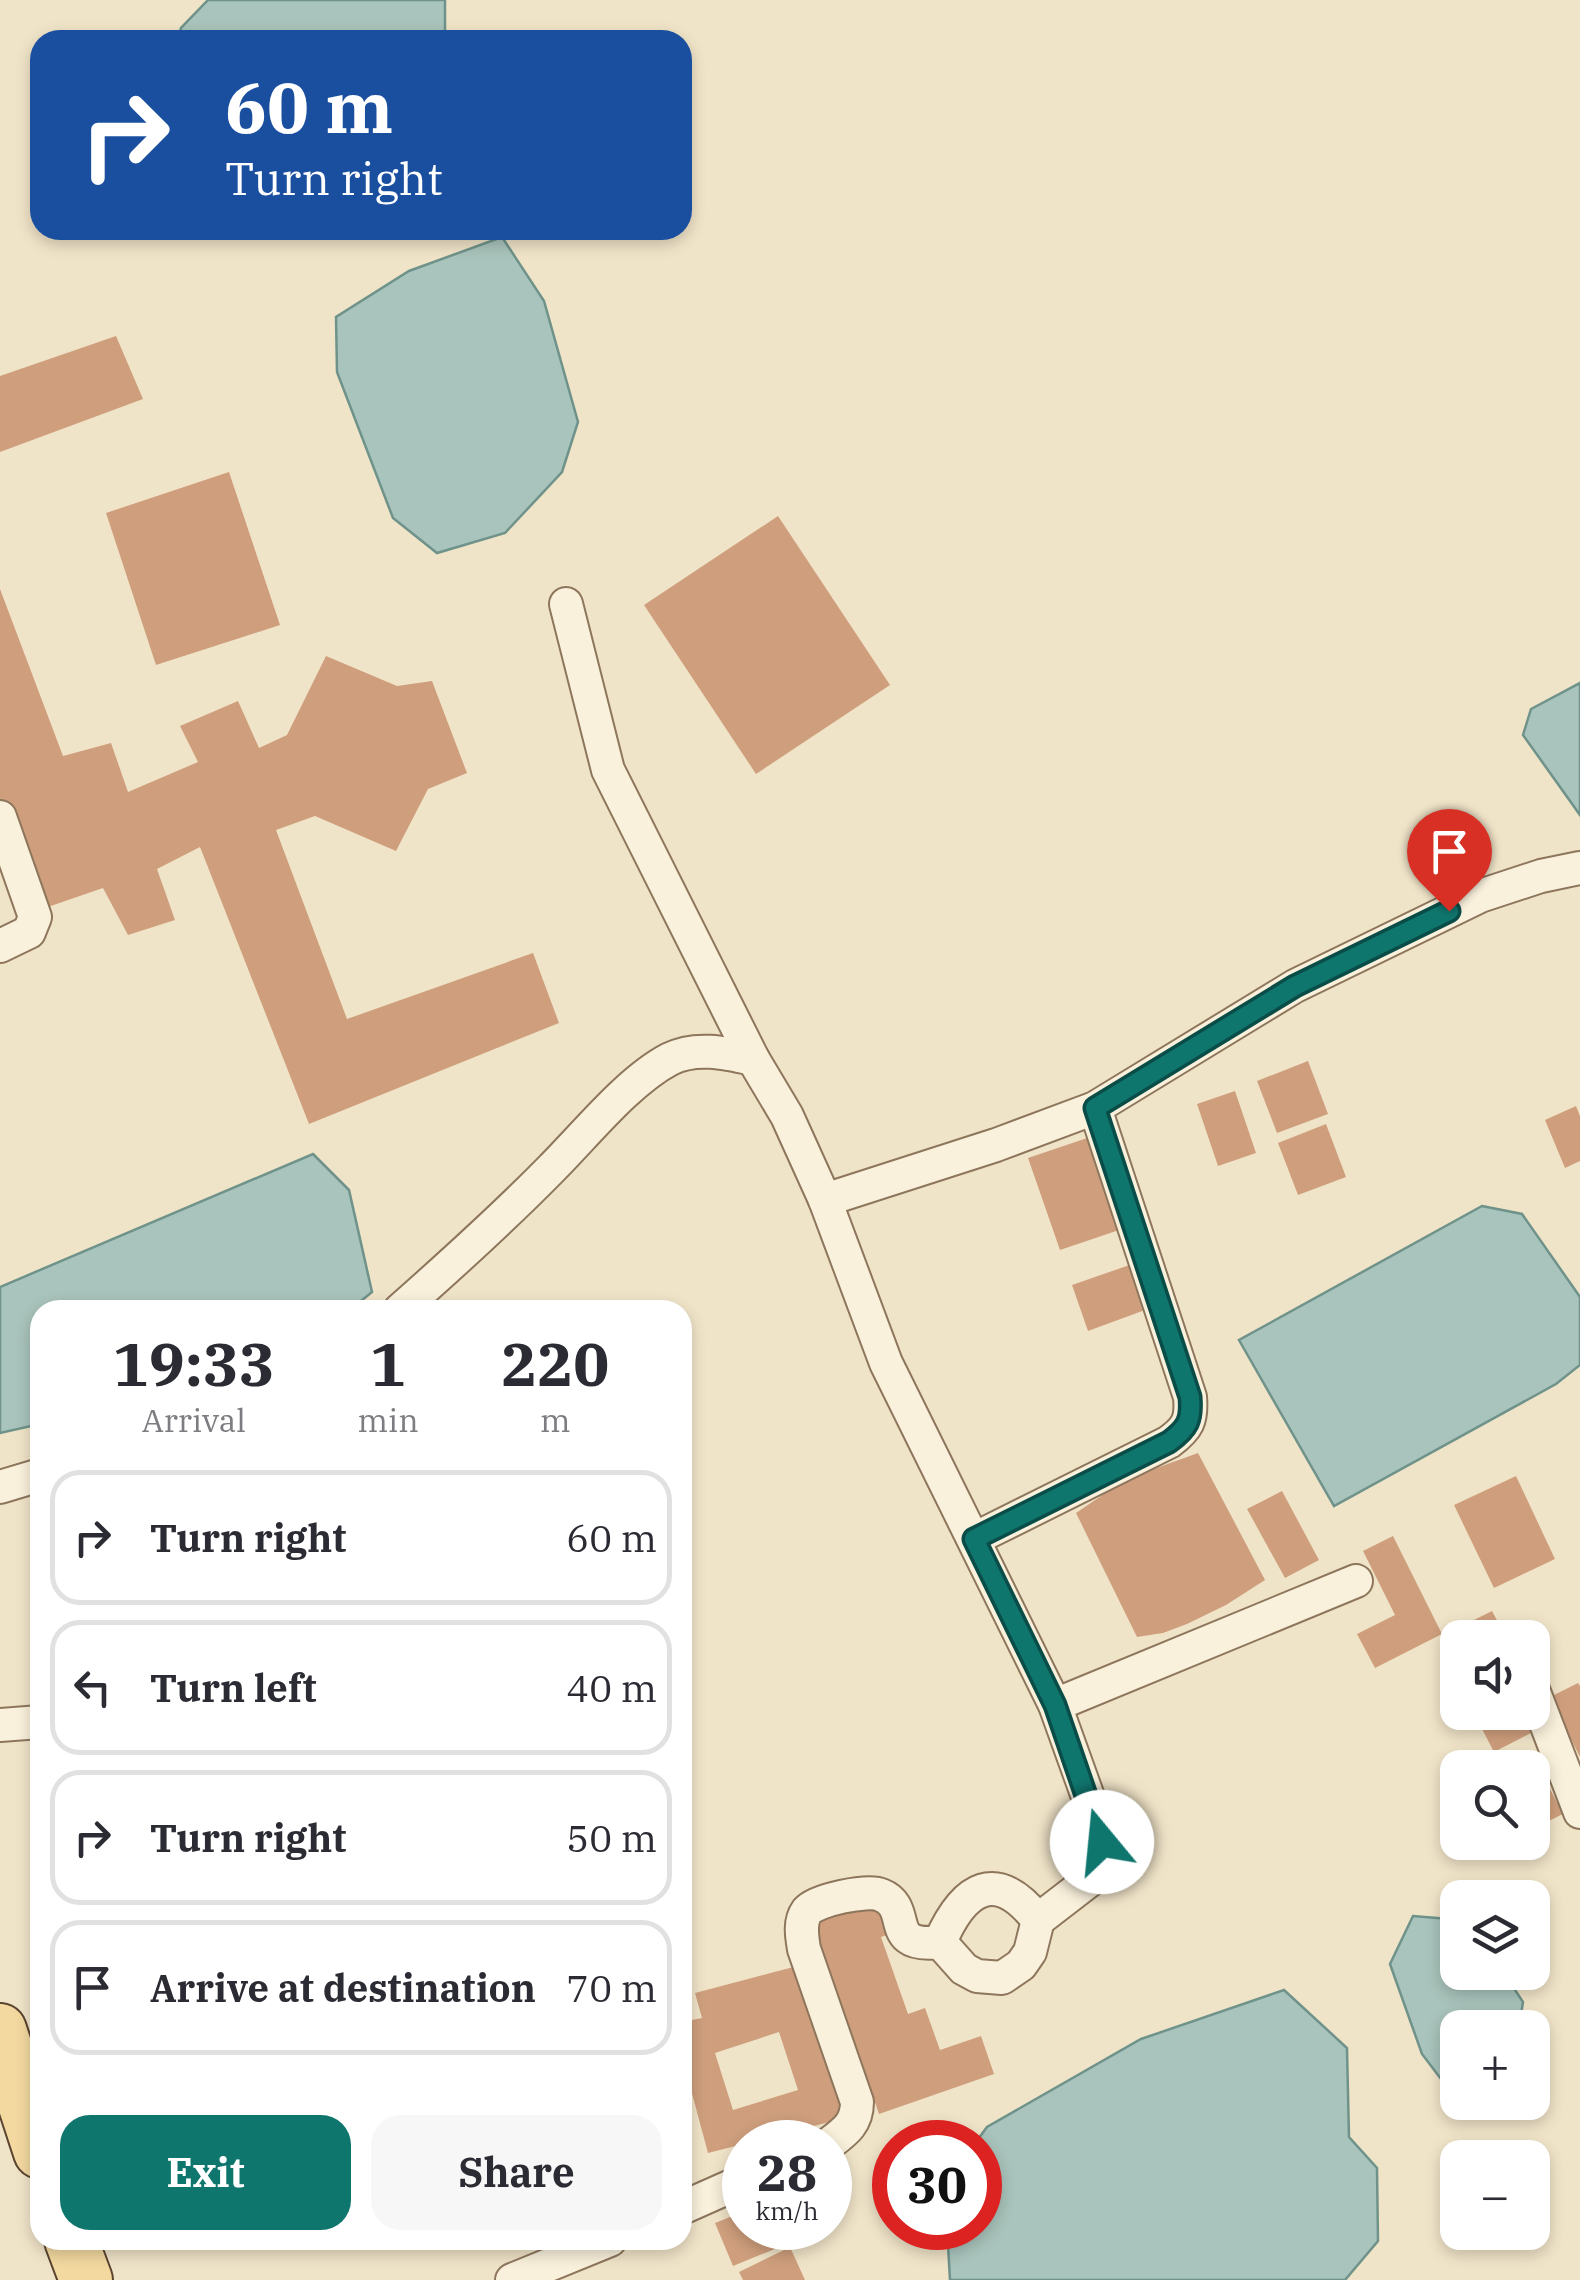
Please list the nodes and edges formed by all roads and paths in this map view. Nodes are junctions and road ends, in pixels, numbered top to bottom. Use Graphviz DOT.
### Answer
graph roads {
  1 [pos="566,604"];
  2 [pos="0,817"];
  3 [pos="1580,868"];
  4 [pos="0,946"];
  5 [pos="753,1059"];
  6 [pos="1095,1108"];
  7 [pos="825,1200"];
  8 [pos="411,1300"];
  9 [pos="30,1478"];
  10 [pos="0,1486"];
  11 [pos="974,1539"];
  12 [pos="1356,1581"];
  13 [pos="1055,1705"];
  14 [pos="30,1723"];
  15 [pos="0,1725"];
  16 [pos="1549,1730"];
  17 [pos="1580,1812"];
  18 [pos="1038,1920"];
  19 [pos="940,1942"];
  20 [pos="0,2030"];
  21 [pos="852,2126"];
  22 [pos="24,2138"];
  23 [pos="722,2190"];
  24 [pos="692,2204"];
  25 [pos="75,2250"];
  26 [pos="596,2250"];
  27 [pos="568,2270"];
  28 [pos="86,2280"];
  29 [pos="512,2280"];
  1 -- 5 [label="street"];
  2 -- 4 [label="street"];
  3 -- 6 [label="street"];
  5 -- 7 [label="street"];
  5 -- 8 [label="street"];
  6 -- 7 [label="street"];
  6 -- 11 [label="street"];
  7 -- 11 [label="street"];
  9 -- 10 [label="street"];
  11 -- 13 [label="street"];
  12 -- 13 [label="street"];
  13 -- 18 [label="street"];
  14 -- 15 [label="street"];
  16 -- 17 [label="street"];
  18 -- 19 [label="street"];
  18 -- 19 [label="street"];
  19 -- 21 [label="street"];
  20 -- 22 [label="main road"];
  23 -- 24 [label="street"];
  25 -- 28 [label="main road"];
  26 -- 27 [label="street"];
  27 -- 29 [label="street"];
}
